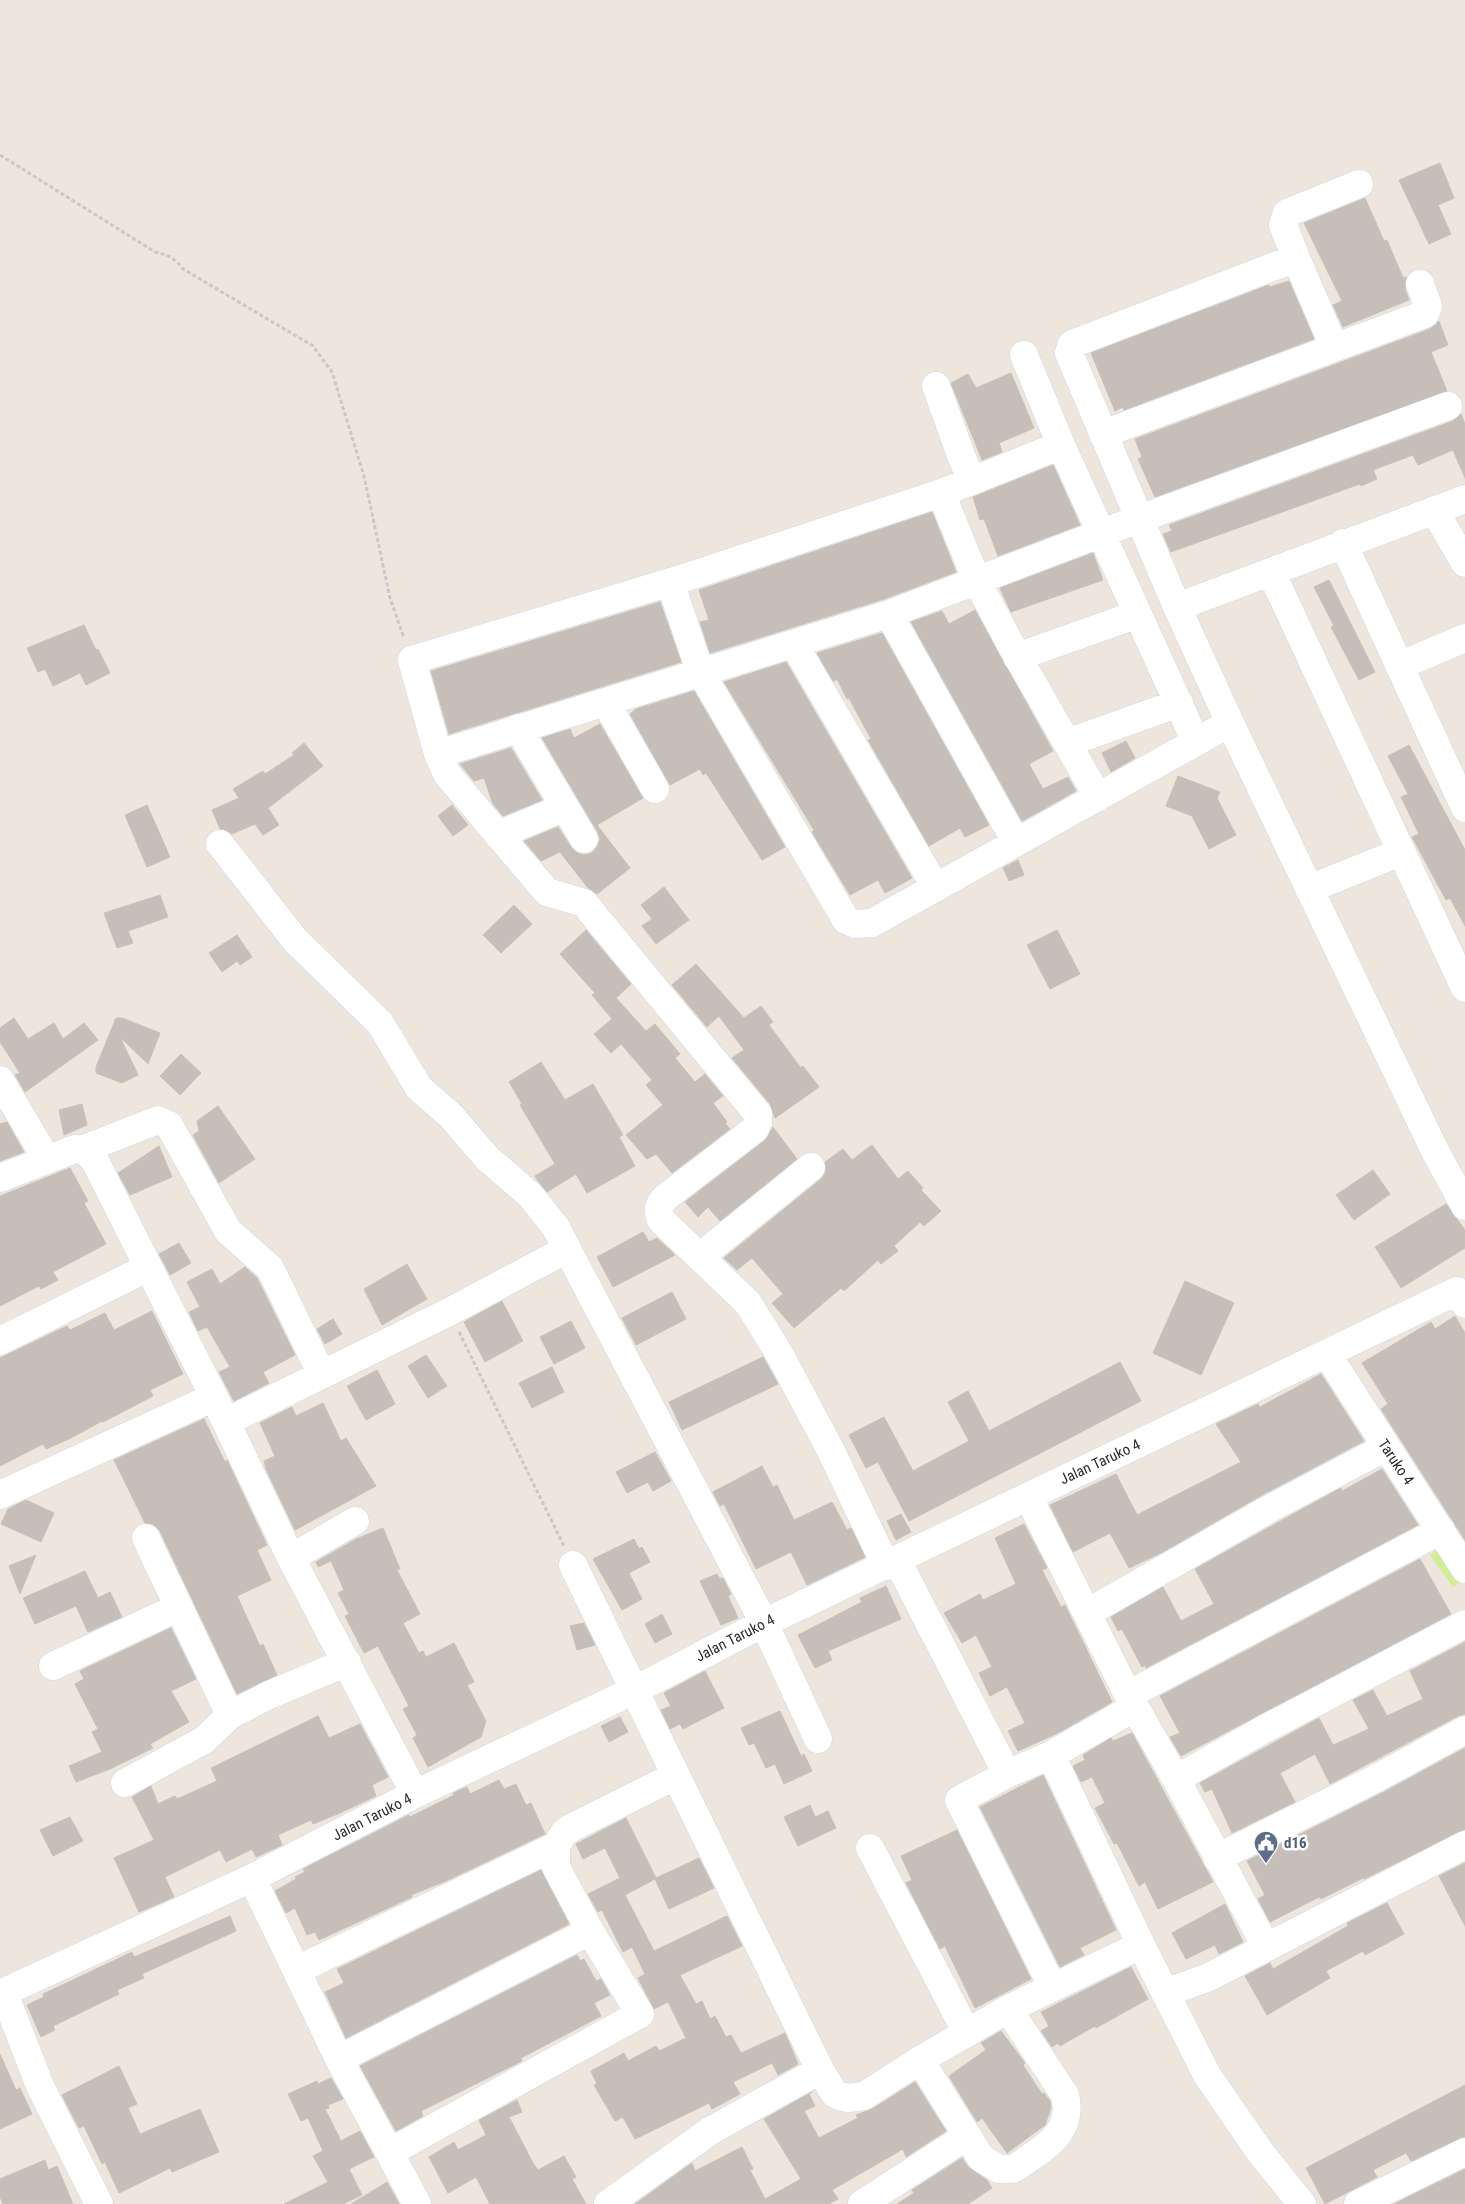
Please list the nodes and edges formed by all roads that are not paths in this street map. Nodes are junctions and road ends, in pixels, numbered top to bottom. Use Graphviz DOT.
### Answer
graph roads {
  1 [pos="1359,184"];
  2 [pos="1296,258"];
  3 [pos="1420,284"];
  4 [pos="1334,347"];
  5 [pos="1024,355"];
  6 [pos="936,386"];
  7 [pos="1448,406"];
  8 [pos="1103,434"];
  9 [pos="1061,445"];
  10 [pos="972,481"];
  11 [pos="941,493"];
  12 [pos="1465,499"];
  13 [pos="1434,510"];
  14 [pos="1139,518"];
  15 [pos="1101,533"];
  16 [pos="1342,544"];
  17 [pos="1465,563"];
  18 [pos="1271,572"];
  19 [pos="976,580"];
  20 [pos="670,582"];
  21 [pos="1177,607"];
  22 [pos="889,614"];
  23 [pos="1138,614"];
  24 [pos="1465,638"];
  25 [pos="794,644"];
  26 [pos="1018,657"];
  27 [pos="1399,666"];
  28 [pos="700,671"];
  29 [pos="606,703"];
  30 [pos="1179,703"];
  31 [pos="1230,723"];
  32 [pos="518,728"];
  33 [pos="1196,742"];
  34 [pos="1067,743"];
  35 [pos="438,754"];
  36 [pos="655,789"];
  37 [pos="1098,797"];
  38 [pos="565,807"];
  39 [pos="1465,808"];
  40 [pos="498,835"];
  41 [pos="584,839"];
  42 [pos="1016,842"];
  43 [pos="220,844"];
  44 [pos="1401,852"];
  45 [pos="936,888"];
  46 [pos="1309,890"];
  47 [pos="1465,988"];
  48 [pos="0,1080"];
  49 [pos="84,1149"];
  50 [pos="47,1160"];
  51 [pos="810,1167"];
  52 [pos="0,1178"];
  53 [pos="1465,1206"];
  54 [pos="567,1249"];
  55 [pos="701,1256"];
  56 [pos="147,1268"];
  57 [pos="1462,1294"];
  58 [pos="0,1341"];
  59 [pos="1327,1354"];
  60 [pos="322,1375"];
  61 [pos="214,1397"];
  62 [pos="226,1422"];
  63 [pos="1386,1447"];
  64 [pos="0,1495"];
  65 [pos="1028,1496"];
  66 [pos="355,1521"];
  67 [pos="1442,1530"];
  68 [pos="146,1538"];
  69 [pos="291,1558"];
  70 [pos="892,1563"];
  71 [pos="573,1564"];
  72 [pos="1465,1569"];
  73 [pos="179,1607"];
  74 [pos="1087,1613"];
  75 [pos="764,1622"];
  76 [pos="1465,1624"];
  77 [pos="347,1662"];
  78 [pos="53,1666"];
  79 [pos="635,1690"];
  80 [pos="1132,1701"];
  81 [pos="230,1715"];
  82 [pos="1465,1730"];
  83 [pos="818,1739"];
  84 [pos="1051,1754"];
  85 [pos="1007,1774"];
  86 [pos="675,1776"];
  87 [pos="1176,1779"];
  88 [pos="125,1783"];
  89 [pos="415,1794"];
  90 [pos="1465,1845"];
  91 [pos="556,1846"];
  92 [pos="870,1848"];
  93 [pos="1217,1858"];
  94 [pos="252,1878"];
  95 [pos="590,1931"];
  96 [pos="1141,1944"];
  97 [pos="1266,1947"];
  98 [pos="298,1970"];
  99 [pos="1052,1986"];
  100 [pos="1165,1992"];
  101 [pos="2,1993"];
  102 [pos="1008,2009"];
  103 [pos="966,2033"];
  104 [pos="339,2059"];
  105 [pos="920,2060"];
  106 [pos="820,2070"];
  107 [pos="967,2136"];
  108 [pos="390,2152"];
  109 [pos="1465,2152"];
  110 [pos="876,2200"];
  111 [pos="98,2204"];
  112 [pos="417,2204"];
  113 [pos="608,2204"];
  114 [pos="1302,2204"];
  115 [pos="1358,2204"];
  1 -- 2 [label="street"];
  2 -- 4 [label="street"];
  2 -- 8 [label="street"];
  3 -- 4 [label="street"];
  4 -- 8 [label="street"];
  5 -- 9 [label="street"];
  6 -- 10 [label="street"];
  7 -- 14 [label="street"];
  8 -- 14 [label="street"];
  9 -- 10 [label="street"];
  9 -- 15 [label="street"];
  10 -- 11 [label="street"];
  11 -- 19 [label="street"];
  11 -- 20 [label="street"];
  12 -- 13 [label="street"];
  13 -- 16 [label="street"];
  13 -- 17 [label="street"];
  14 -- 15 [label="street"];
  14 -- 21 [label="street"];
  15 -- 19 [label="street"];
  15 -- 23 [label="street"];
  16 -- 18 [label="street"];
  16 -- 27 [label="street"];
  18 -- 21 [label="street"];
  18 -- 44 [label="street"];
  19 -- 22 [label="street"];
  19 -- 26 [label="street"];
  20 -- 28 [label="street"];
  20 -- 35 [label="street"];
  21 -- 31 [label="street"];
  22 -- 25 [label="street"];
  22 -- 42 [label="street"];
  23 -- 26 [label="street"];
  23 -- 30 [label="street"];
  24 -- 27 [label="street"];
  25 -- 28 [label="street"];
  25 -- 45 [label="street"];
  26 -- 34 [label="street"];
  27 -- 39 [label="street"];
  28 -- 29 [label="street"];
  28 -- 45 [label="street"];
  29 -- 32 [label="street"];
  29 -- 36 [label="street"];
  30 -- 33 [label="street"];
  30 -- 34 [label="street"];
  31 -- 33 [label="street"];
  31 -- 46 [label="street"];
  32 -- 35 [label="street"];
  32 -- 38 [label="street"];
  33 -- 37 [label="street"];
  34 -- 37 [label="street"];
  35 -- 40 [label="street"];
  37 -- 42 [label="street"];
  38 -- 40 [label="street"];
  38 -- 41 [label="street"];
  40 -- 55 [label="street"];
  42 -- 45 [label="street"];
  43 -- 54 [label="street"];
  44 -- 46 [label="street"];
  44 -- 47 [label="street"];
  46 -- 53 [label="street"];
  48 -- 50 [label="street"];
  49 -- 50 [label="street"];
  49 -- 56 [label="street"];
  49 -- 60 [label="street"];
  50 -- 52 [label="street"];
  51 -- 55 [label="street"];
  54 -- 60 [label="street"];
  54 -- 75 [label="street"];
  55 -- 70 [label="street"];
  56 -- 58 [label="street"];
  56 -- 61 [label="street"];
  57 -- 59 [label="street, Jalan Taruko 4"];
  59 -- 63 [label="street, Taruko 4"];
  59 -- 65 [label="street, Jalan Taruko 4"];
  60 -- 62 [label="street"];
  61 -- 62 [label="street"];
  61 -- 64 [label="street"];
  62 -- 69 [label="street"];
  63 -- 67 [label="street, Taruko 4"];
  63 -- 74 [label="street"];
  65 -- 70 [label="street, Jalan Taruko 4"];
  65 -- 74 [label="street"];
  66 -- 69 [label="street"];
  67 -- 72 [label="street, Taruko 4"];
  67 -- 80 [label="street"];
  68 -- 73 [label="street"];
  69 -- 77 [label="street"];
  70 -- 75 [label="street, Jalan Taruko 4"];
  70 -- 85 [label="street"];
  71 -- 79 [label="street"];
  73 -- 78 [label="street"];
  73 -- 81 [label="street"];
  74 -- 80 [label="street"];
  75 -- 79 [label="street, Jalan Taruko 4"];
  75 -- 83 [label="street"];
  76 -- 87 [label="street"];
  77 -- 81 [label="street"];
  77 -- 89 [label="street"];
  79 -- 86 [label="street"];
  79 -- 89 [label="street, Jalan Taruko 4"];
  80 -- 84 [label="street"];
  80 -- 87 [label="street"];
  81 -- 88 [label="street"];
  82 -- 93 [label="street"];
  84 -- 85 [label="street"];
  84 -- 96 [label="street"];
  85 -- 99 [label="street"];
  86 -- 91 [label="street"];
  86 -- 106 [label="street"];
  87 -- 93 [label="street"];
  89 -- 94 [label="street, Jalan Taruko 4"];
  90 -- 97 [label="street"];
  91 -- 95 [label="street"];
  91 -- 98 [label="street"];
  92 -- 103 [label="street"];
  93 -- 97 [label="street"];
  94 -- 98 [label="street"];
  94 -- 101 [label="street, Jalan Taruko 4"];
  95 -- 104 [label="street"];
  95 -- 108 [label="street"];
  96 -- 99 [label="street"];
  96 -- 100 [label="street"];
  97 -- 100 [label="street"];
  98 -- 104 [label="street"];
  99 -- 102 [label="street"];
  100 -- 114 [label="street"];
  101 -- 111 [label="street"];
  102 -- 103 [label="street"];
  102 -- 107 [label="street"];
  103 -- 105 [label="street"];
  104 -- 108 [label="street"];
  105 -- 106 [label="street"];
  105 -- 107 [label="street"];
  106 -- 113 [label="street"];
  107 -- 110 [label="street"];
  108 -- 112 [label="street"];
  109 -- 115 [label="street"];
}
